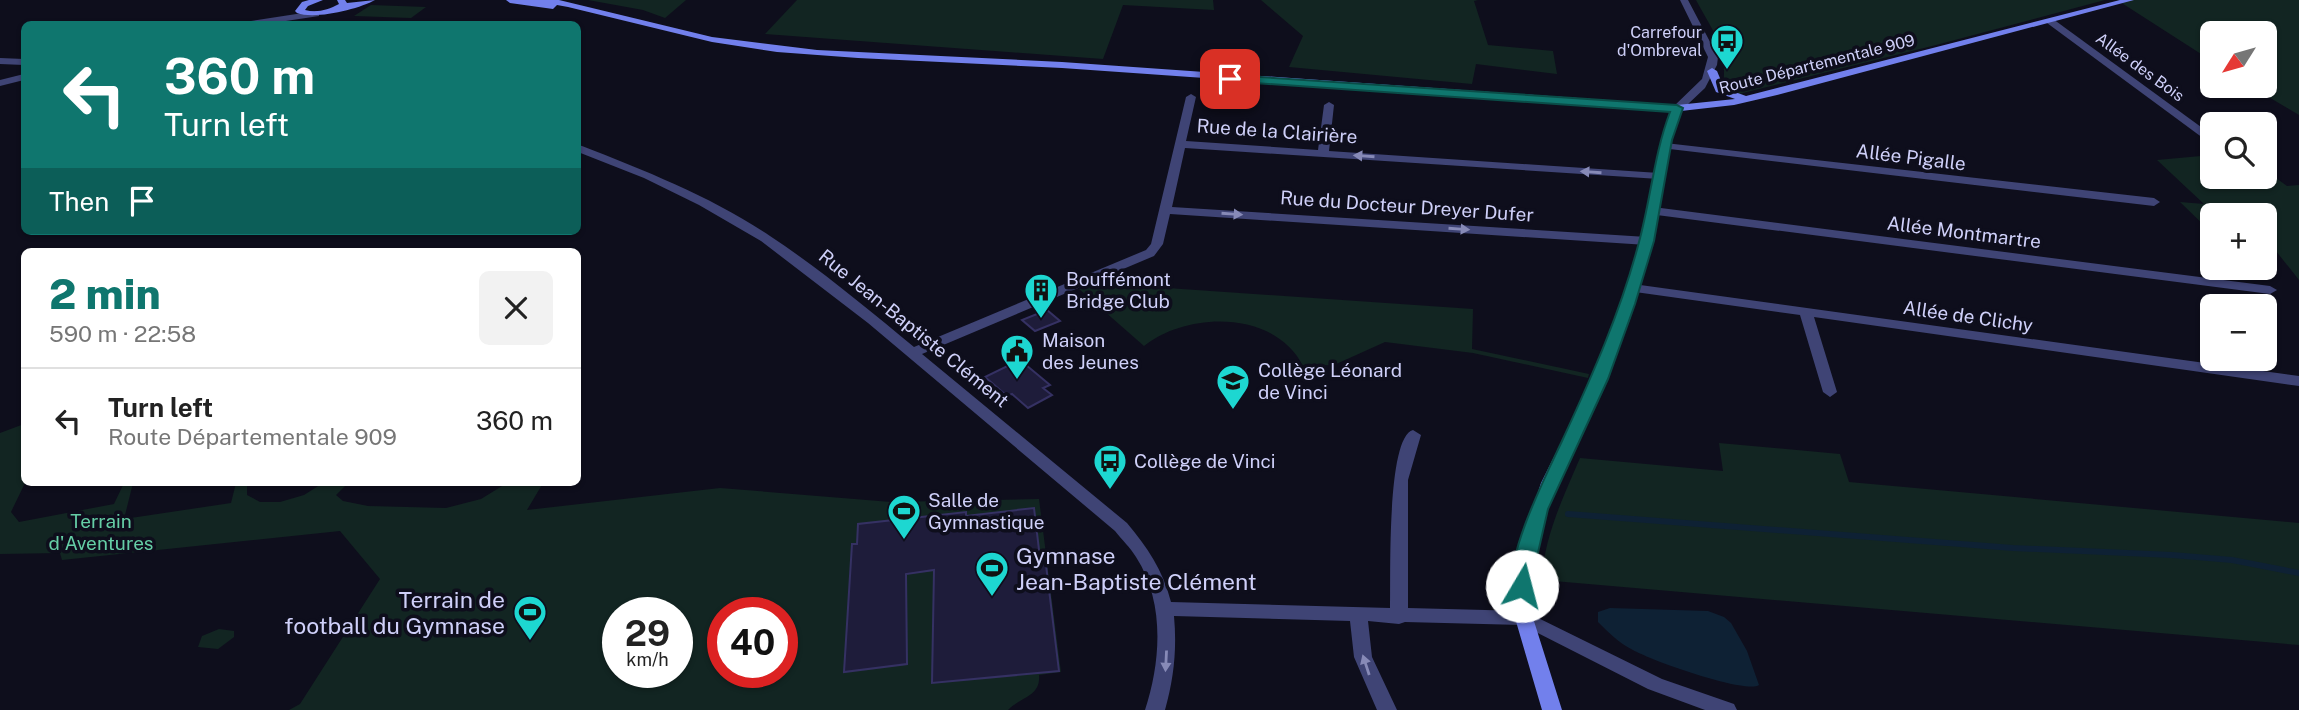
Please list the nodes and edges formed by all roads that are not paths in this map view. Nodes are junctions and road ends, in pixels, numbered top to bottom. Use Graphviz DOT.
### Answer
graph roads {
  1 [pos="320,0"];
  2 [pos="371,0"];
  3 [pos="510,0"];
  4 [pos="543,0"];
  5 [pos="1684,0"];
  6 [pos="2130,0"];
  7 [pos="301,3"];
  8 [pos="339,4"];
  9 [pos="316,14"];
  10 [pos="607,14"];
  11 [pos="2050,20"];
  12 [pos="263,21"];
  13 [pos="270,21"];
  14 [pos="0,61"];
  15 [pos="21,62"];
  16 [pos="1712,71"];
  17 [pos="21,78"];
  18 [pos="0,83"];
  19 [pos="1777,92"];
  20 [pos="1191,97"];
  21 [pos="1329,105"];
  22 [pos="1677,108"];
  23 [pos="2200,131"];
  24 [pos="1179,144"];
  25 [pos="1665,146"];
  26 [pos="581,149"];
  27 [pos="1323,154"];
  28 [pos="1659,176"];
  29 [pos="2154,202"];
  30 [pos="1164,210"];
  31 [pos="1653,211"];
  32 [pos="1647,241"];
  33 [pos="1633,288"];
  34 [pos="2270,290"];
  35 [pos="1806,313"];
  36 [pos="912,352"];
  37 [pos="2299,381"];
  38 [pos="1830,392"];
  39 [pos="1413,435"];
  40 [pos="1164,610"];
  41 [pos="1358,616"];
  42 [pos="1399,617"];
  43 [pos="1524,618"];
  44 [pos="1155,710"];
  45 [pos="1387,710"];
  46 [pos="1552,710"];
  47 [pos="1727,710"];
  1 -- 7 [label="main road"];
  2 -- 8 [label="main road"];
  3 -- 10 [label="main road"];
  4 -- 10 [label="main road"];
  5 -- 16 [label="street"];
  6 -- 11 [label="main road, Route Départementale 909"];
  7 -- 9 [label="main road"];
  7 -- 12 [label="street"];
  8 -- 9 [label="main road"];
  9 -- 13 [label="street"];
  10 -- 22 [label="main road, Route Départementale 909"];
  11 -- 19 [label="main road, Route Départementale 909"];
  11 -- 23 [label="street, Allée des Bois"];
  14 -- 15 [label="street"];
  16 -- 19 [label="main road"];
  16 -- 22 [label="street"];
  17 -- 18 [label="street"];
  19 -- 22 [label="main road, Route Départementale 909"];
  20 -- 24 [label="street"];
  21 -- 27 [label="street"];
  22 -- 25 [label="main road"];
  24 -- 27 [label="street, Rue de la Clairière"];
  24 -- 30 [label="street, Rue de la Clairière"];
  25 -- 28 [label="main road"];
  25 -- 29 [label="street, Allée Pigalle"];
  26 -- 36 [label="street, Rue Jean-Baptiste Clément"];
  28 -- 27 [label="street, Rue de la Clairière, one-way"];
  28 -- 31 [label="main road"];
  30 -- 32 [label="street, Rue du Docteur Dreyer Dufer, one-way"];
  30 -- 36 [label="street, Rue de la Clairière"];
  31 -- 32 [label="main road"];
  31 -- 34 [label="street, Allée Montmartre"];
  32 -- 33 [label="main road"];
  33 -- 35 [label="street, Allée de Clichy"];
  33 -- 43 [label="main road"];
  35 -- 37 [label="street, Allée de Clichy"];
  35 -- 38 [label="street"];
  36 -- 40 [label="street, Rue Jean-Baptiste Clément"];
  39 -- 42 [label="street"];
  40 -- 41 [label="street"];
  40 -- 44 [label="street, Rue Jean-Baptiste Clément, one-way"];
  41 -- 42 [label="street"];
  45 -- 41 [label="street, one-way"];
  42 -- 43 [label="street"];
  43 -- 46 [label="main road"];
  43 -- 47 [label="street"];
}
